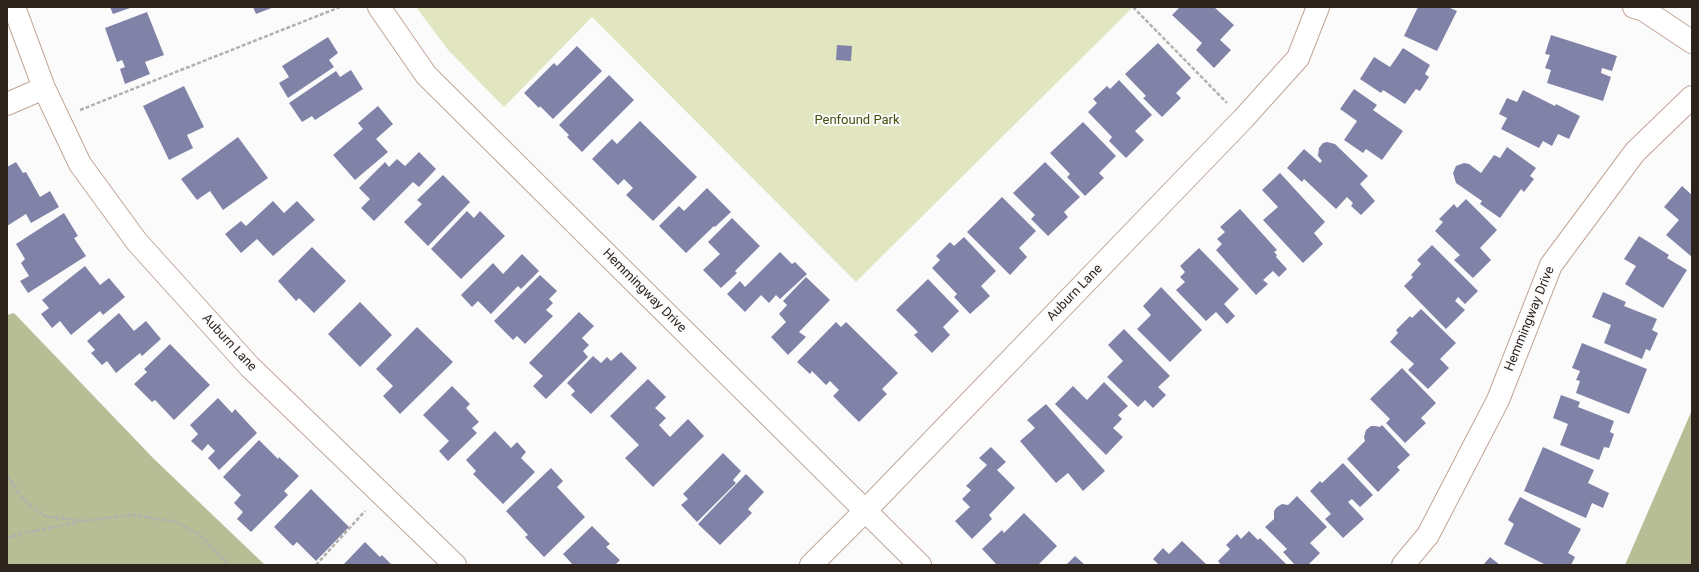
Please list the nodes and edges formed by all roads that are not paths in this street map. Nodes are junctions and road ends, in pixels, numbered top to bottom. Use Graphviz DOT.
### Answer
graph roads {
  1 [pos="14,7"];
  2 [pos="379,7"];
  3 [pos="1318,7"];
  4 [pos="1634,7"];
  5 [pos="1692,42"];
  6 [pos="44,88"];
  7 [pos="1692,97"];
  8 [pos="7,104"];
  9 [pos="865,511"];
  10 [pos="455,565"];
  11 [pos="811,565"];
  12 [pos="920,565"];
  13 [pos="1403,565"];
  1 -- 6 [label="street, Auburn Lane"];
  2 -- 9 [label="street, Hemmingway Drive"];
  3 -- 9 [label="street, Auburn Lane"];
  4 -- 5 [label="street"];
  6 -- 8 [label="street"];
  6 -- 10 [label="street, Auburn Lane"];
  7 -- 13 [label="street, Hemmingway Drive"];
  9 -- 11 [label="street, Auburn Lane"];
  9 -- 12 [label="street, Hemmingway Drive"];
}
